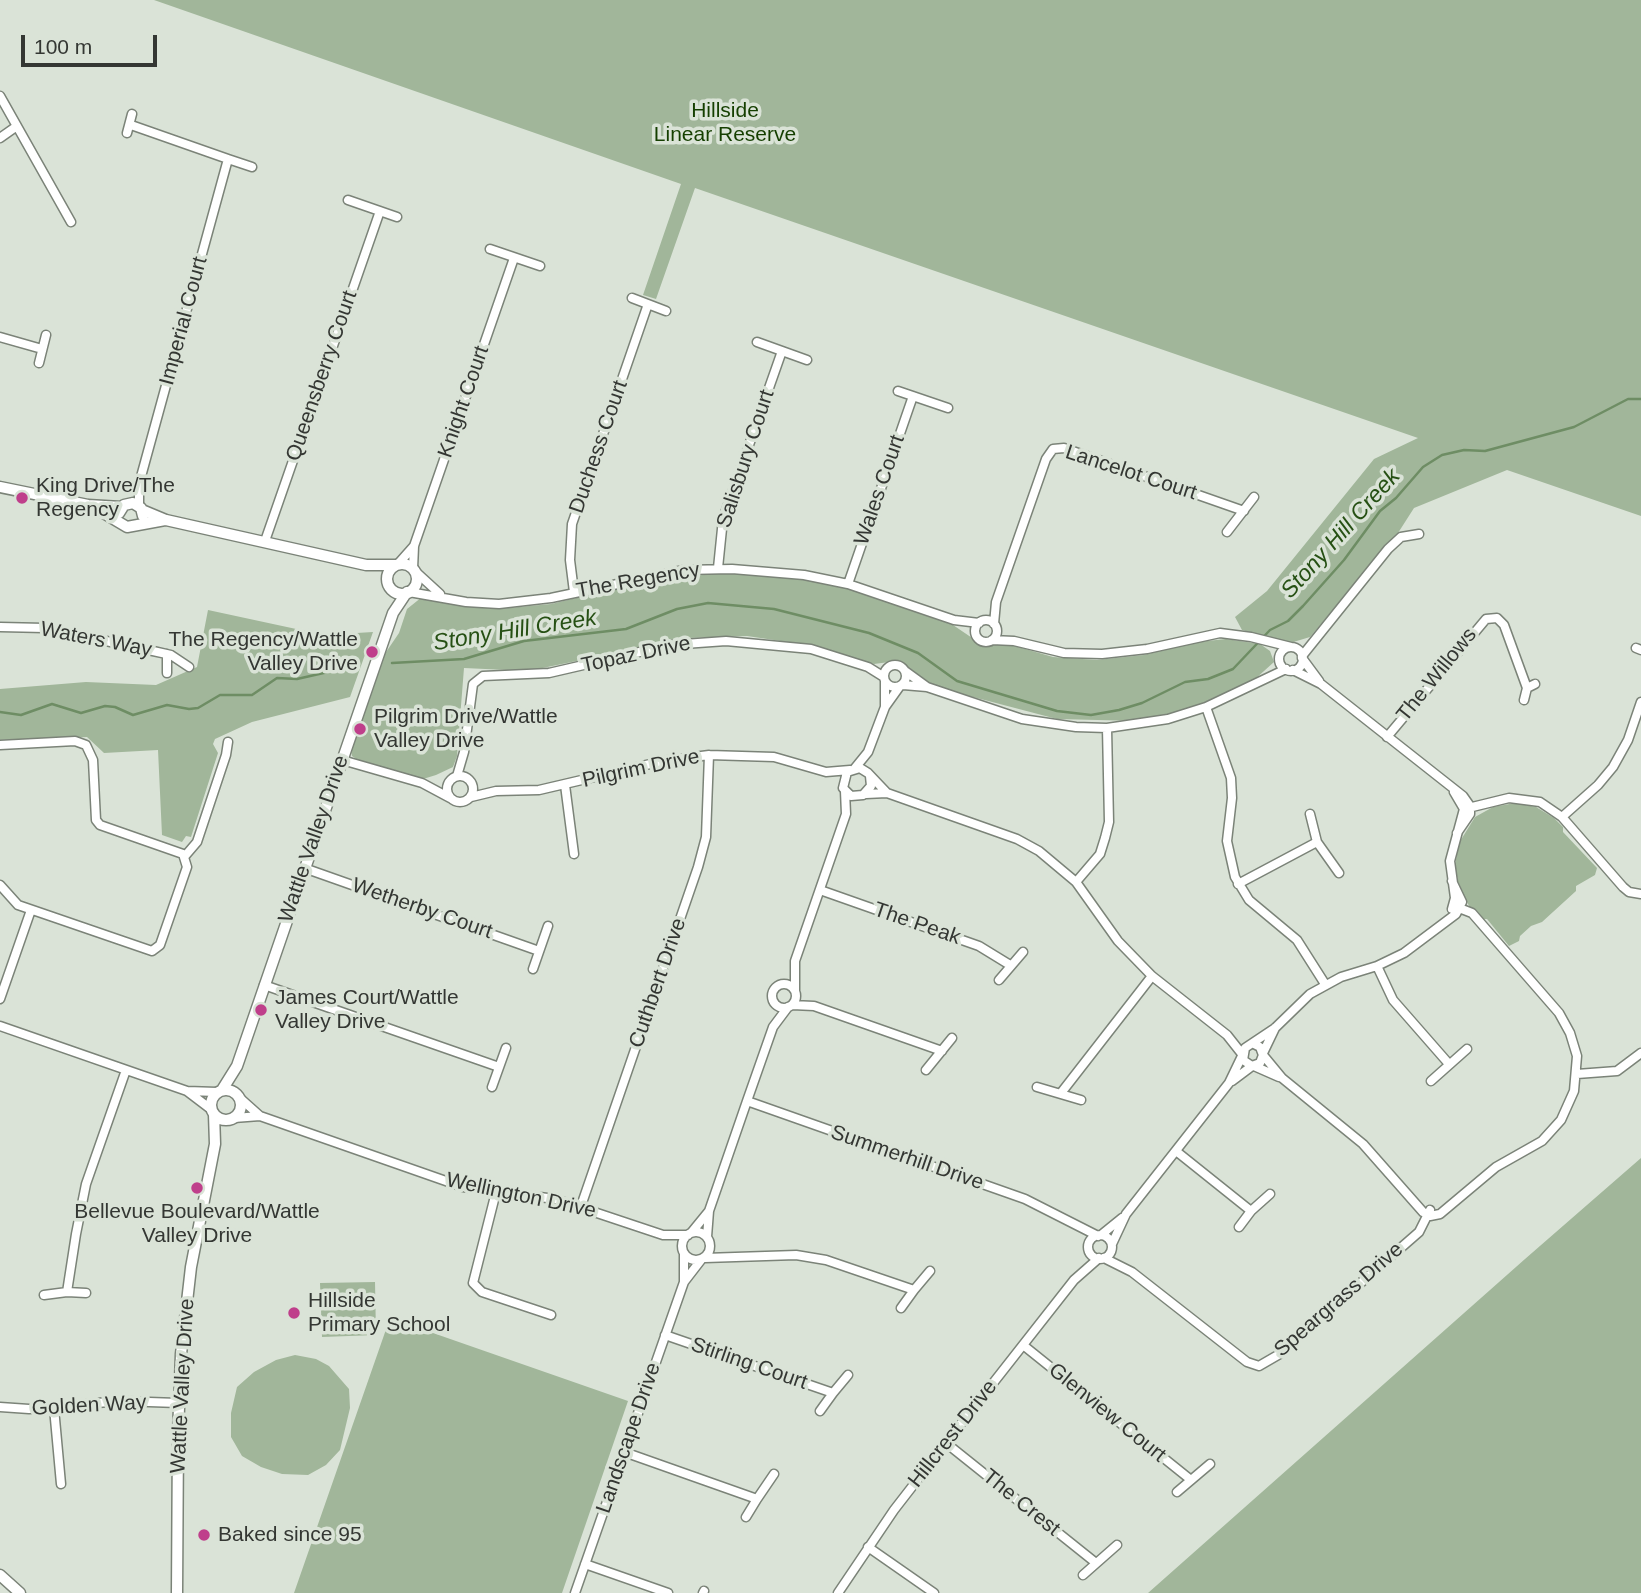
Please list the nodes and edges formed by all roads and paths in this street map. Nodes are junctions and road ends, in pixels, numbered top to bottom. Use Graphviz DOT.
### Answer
graph roads {
  1 [pos="0,96"];
  2 [pos="132,114"];
  3 [pos="17,126"];
  4 [pos="0,138"];
  5 [pos="228,159"];
  6 [pos="252,167"];
  7 [pos="348,200"];
  8 [pos="380,211"];
  9 [pos="397,217"];
  10 [pos="71,222"];
  11 [pos="490,249"];
  12 [pos="514,258"];
  13 [pos="540,266"];
  14 [pos="632,299"];
  15 [pos="648,304"];
  16 [pos="666,311"];
  17 [pos="46,335"];
  18 [pos="0,337"];
  19 [pos="757,342"];
  20 [pos="42,349"];
  21 [pos="782,351"];
  22 [pos="807,360"];
  23 [pos="39,363"];
  24 [pos="898,391"];
  25 [pos="913,396"];
  26 [pos="948,408"];
  27 [pos="139,484"];
  28 [pos="0,487"];
  29 [pos="1254,498"];
  30 [pos="88,505"];
  31 [pos="124,505"];
  32 [pos="141,508"];
  33 [pos="1244,511"];
  34 [pos="166,520"];
  35 [pos="121,523"];
  36 [pos="138,525"];
  37 [pos="1227,532"];
  38 [pos="1419,534"];
  39 [pos="265,541"];
  40 [pos="414,546"];
  41 [pos="366,565"];
  42 [pos="397,565"];
  43 [pos="718,568"];
  44 [pos="414,570"];
  45 [pos="848,584"];
  46 [pos="390,585"];
  47 [pos="408,592"];
  48 [pos="574,592"];
  49 [pos="442,596"];
  50 [pos="996,602"];
  51 [pos="393,613"];
  52 [pos="954,620"];
  53 [pos="981,622"];
  54 [pos="0,626"];
  55 [pos="995,626"];
  56 [pos="976,636"];
  57 [pos="1313,639"];
  58 [pos="992,640"];
  59 [pos="1014,641"];
  60 [pos="1265,642"];
  61 [pos="1292,647"];
  62 [pos="167,654"];
  63 [pos="1302,657"];
  64 [pos="1279,658"];
  65 [pos="890,666"];
  66 [pos="189,667"];
  67 [pos="868,667"];
  68 [pos="1289,670"];
  69 [pos="905,671"];
  70 [pos="167,673"];
  71 [pos="884,679"];
  72 [pos="1261,680"];
  73 [pos="1321,684"];
  74 [pos="901,686"];
  75 [pos="927,687"];
  76 [pos="1524,700"];
  77 [pos="1641,702"];
  78 [pos="885,707"];
  79 [pos="1206,707"];
  80 [pos="1107,728"];
  81 [pos="1388,737"];
  82 [pos="228,741"];
  83 [pos="0,745"];
  84 [pos="464,752"];
  85 [pos="868,752"];
  86 [pos="709,755"];
  87 [pos="342,760"];
  88 [pos="852,769"];
  89 [pos="826,772"];
  90 [pos="869,775"];
  91 [pos="453,779"];
  92 [pos="470,781"];
  93 [pos="422,783"];
  94 [pos="565,785"];
  95 [pos="844,790"];
  96 [pos="496,791"];
  97 [pos="887,793"];
  98 [pos="865,794"];
  99 [pos="450,797"];
  100 [pos="471,797"];
  101 [pos="1468,809"];
  102 [pos="846,814"];
  103 [pos="1310,814"];
  104 [pos="1562,817"];
  105 [pos="1317,842"];
  106 [pos="574,854"];
  107 [pos="186,856"];
  108 [pos="304,868"];
  109 [pos="1339,873"];
  110 [pos="1076,882"];
  111 [pos="1238,884"];
  112 [pos="0,885"];
  113 [pos="820,890"];
  114 [pos="1641,894"];
  115 [pos="1458,908"];
  116 [pos="31,910"];
  117 [pos="548,926"];
  118 [pos="539,951"];
  119 [pos="1023,952"];
  120 [pos="796,961"];
  121 [pos="1010,965"];
  122 [pos="1377,966"];
  123 [pos="533,968"];
  124 [pos="1152,976"];
  125 [pos="999,980"];
  126 [pos="780,984"];
  127 [pos="1325,984"];
  128 [pos="264,985"];
  129 [pos="796,992"];
  130 [pos="0,999"];
  131 [pos="774,1002"];
  132 [pos="790,1006"];
  133 [pos="814,1006"];
  134 [pos="0,1026"];
  135 [pos="773,1027"];
  136 [pos="1275,1028"];
  137 [pos="1227,1035"];
  138 [pos="952,1038"];
  139 [pos="1252,1044"];
  140 [pos="506,1048"];
  141 [pos="1467,1049"];
  142 [pos="942,1051"];
  143 [pos="1641,1053"];
  144 [pos="1263,1054"];
  145 [pos="1242,1055"];
  146 [pos="1449,1064"];
  147 [pos="237,1066"];
  148 [pos="1253,1066"];
  149 [pos="499,1067"];
  150 [pos="126,1070"];
  151 [pos="926,1070"];
  152 [pos="1577,1074"];
  153 [pos="1282,1078"];
  154 [pos="1431,1081"];
  155 [pos="1229,1083"];
  156 [pos="492,1087"];
  157 [pos="1037,1087"];
  158 [pos="187,1091"];
  159 [pos="219,1091"];
  160 [pos="1061,1093"];
  161 [pos="240,1098"];
  162 [pos="1081,1100"];
  163 [pos="747,1101"];
  164 [pos="213,1112"];
  165 [pos="260,1116"];
  166 [pos="232,1119"];
  167 [pos="215,1144"];
  168 [pos="1176,1151"];
  169 [pos="496,1192"];
  170 [pos="1269,1194"];
  171 [pos="581,1206"];
  172 [pos="709,1211"];
  173 [pos="1251,1211"];
  174 [pos="1428,1213"];
  175 [pos="1126,1214"];
  176 [pos="1065,1220"];
  177 [pos="1238,1227"];
  178 [pos="690,1234"];
  179 [pos="663,1235"];
  180 [pos="1100,1235"];
  181 [pos="708,1238"];
  182 [pos="1112,1246"];
  183 [pos="1089,1248"];
  184 [pos="683,1251"];
  185 [pos="729,1255"];
  186 [pos="1101,1258"];
  187 [pos="703,1259"];
  188 [pos="930,1271"];
  189 [pos="1132,1272"];
  190 [pos="1074,1280"];
  191 [pos="684,1282"];
  192 [pos="914,1290"];
  193 [pos="67,1292"];
  194 [pos="86,1293"];
  195 [pos="44,1295"];
  196 [pos="901,1308"];
  197 [pos="551,1315"];
  198 [pos="665,1335"];
  199 [pos="1023,1345"];
  200 [pos="848,1375"];
  201 [pos="833,1393"];
  202 [pos="178,1403"];
  203 [pos="0,1407"];
  204 [pos="54,1408"];
  205 [pos="820,1411"];
  206 [pos="946,1443"];
  207 [pos="624,1452"];
  208 [pos="1210,1464"];
  209 [pos="774,1474"];
  210 [pos="1191,1480"];
  211 [pos="61,1484"];
  212 [pos="1177,1492"];
  213 [pos="757,1499"];
  214 [pos="746,1517"];
  215 [pos="1117,1545"];
  216 [pos="868,1547"];
  217 [pos="1096,1563"];
  218 [pos="585,1564"];
  219 [pos="0,1575"];
  220 [pos="1083,1575"];
  221 [pos="179,1592"];
  222 [pos="20,1593"];
  223 [pos="575,1593"];
  224 [pos="668,1593"];
  225 [pos="838,1593"];
  226 [pos="934,1593"];
  1 -- 3 [label="street"];
  2 -- 5 [label="street"];
  3 -- 4 [label="street"];
  3 -- 10 [label="street"];
  5 -- 6 [label="street"];
  5 -- 27 [label="street, Imperial Court"];
  7 -- 8 [label="street"];
  8 -- 9 [label="street"];
  8 -- 39 [label="street, Queensberry Court"];
  11 -- 12 [label="street"];
  12 -- 13 [label="street"];
  12 -- 40 [label="street, Knight Court"];
  14 -- 15 [label="street"];
  15 -- 16 [label="street"];
  15 -- 48 [label="street, Duchess Court"];
  17 -- 20 [label="street"];
  18 -- 20 [label="street"];
  19 -- 21 [label="street"];
  20 -- 23 [label="street"];
  21 -- 22 [label="street"];
  21 -- 43 [label="street, Salisbury Court"];
  24 -- 25 [label="street"];
  25 -- 26 [label="street"];
  25 -- 45 [label="street, Wales Court"];
  27 -- 31 [label="street, Imperial Court"];
  27 -- 32 [label="street, Imperial Court"];
  28 -- 30 [label="street"];
  29 -- 33 [label="street"];
  30 -- 31 [label="street"];
  30 -- 35 [label="street"];
  31 -- 32 [label="street"];
  31 -- 35 [label="street"];
  32 -- 34 [label="street"];
  32 -- 36 [label="street"];
  33 -- 37 [label="street"];
  33 -- 50 [label="street, Lancelot Court"];
  34 -- 36 [label="street"];
  34 -- 39 [label="street"];
  35 -- 36 [label="street"];
  38 -- 57 [label="street"];
  39 -- 41 [label="street"];
  40 -- 42 [label="street, Knight Court"];
  40 -- 44 [label="street, Knight Court"];
  41 -- 42 [label="street"];
  41 -- 46 [label="street"];
  42 -- 44 [label="street"];
  42 -- 46 [label="street"];
  43 -- 45 [label="street, The Regency"];
  43 -- 48 [label="street, The Regency"];
  44 -- 47 [label="street"];
  44 -- 49 [label="street, The Regency"];
  45 -- 52 [label="street, The Regency"];
  46 -- 47 [label="street"];
  46 -- 51 [label="street, Wattle Valley Drive"];
  47 -- 49 [label="street, The Regency"];
  47 -- 51 [label="street, Wattle Valley Drive"];
  48 -- 49 [label="street, The Regency"];
  50 -- 53 [label="street, Lancelot Court"];
  50 -- 55 [label="street, Lancelot Court"];
  51 -- 87 [label="street, Wattle Valley Drive"];
  52 -- 53 [label="street, The Regency"];
  52 -- 56 [label="street, The Regency"];
  53 -- 55 [label="street, The Regency"];
  53 -- 56 [label="street"];
  54 -- 62 [label="street, Waters Way"];
  55 -- 58 [label="street, Lancelot Court"];
  55 -- 59 [label="street"];
  56 -- 58 [label="street"];
  57 -- 61 [label="street"];
  57 -- 63 [label="street"];
  58 -- 59 [label="street"];
  59 -- 60 [label="street"];
  60 -- 61 [label="street"];
  60 -- 64 [label="street"];
  61 -- 63 [label="street"];
  61 -- 64 [label="street"];
  62 -- 66 [label="street, Waters Way"];
  62 -- 70 [label="street"];
  63 -- 68 [label="street"];
  63 -- 73 [label="street"];
  64 -- 68 [label="street"];
  64 -- 72 [label="street"];
  65 -- 67 [label="street, Topaz Drive"];
  65 -- 69 [label="street"];
  65 -- 71 [label="street"];
  67 -- 71 [label="street, Topaz Drive"];
  67 -- 84 [label="street, Topaz Drive"];
  68 -- 72 [label="street"];
  68 -- 73 [label="street"];
  69 -- 74 [label="street"];
  69 -- 75 [label="street"];
  71 -- 74 [label="street"];
  71 -- 78 [label="street"];
  72 -- 79 [label="street"];
  73 -- 81 [label="street"];
  74 -- 75 [label="street"];
  74 -- 78 [label="street"];
  75 -- 80 [label="street"];
  76 -- 81 [label="street, The Willows"];
  77 -- 104 [label="street"];
  78 -- 85 [label="street"];
  79 -- 80 [label="street"];
  79 -- 111 [label="street"];
  80 -- 110 [label="street"];
  81 -- 101 [label="street"];
  82 -- 107 [label="street"];
  83 -- 107 [label="street"];
  84 -- 91 [label="street, Topaz Drive"];
  84 -- 92 [label="street, Topaz Drive"];
  85 -- 88 [label="street"];
  85 -- 90 [label="street"];
  86 -- 89 [label="street, Pilgrim Drive"];
  86 -- 94 [label="street, Pilgrim Drive"];
  86 -- 171 [label="street, Cuthbert Drive"];
  87 -- 93 [label="street"];
  87 -- 108 [label="street, Wattle Valley Drive"];
  88 -- 89 [label="street, Pilgrim Drive"];
  88 -- 90 [label="street"];
  88 -- 95 [label="street"];
  89 -- 95 [label="street, Pilgrim Drive"];
  90 -- 97 [label="street"];
  90 -- 98 [label="street"];
  91 -- 92 [label="street"];
  91 -- 93 [label="street"];
  91 -- 99 [label="street"];
  92 -- 96 [label="street, Pilgrim Drive"];
  92 -- 100 [label="street"];
  93 -- 99 [label="street"];
  94 -- 96 [label="street, Pilgrim Drive"];
  94 -- 106 [label="street"];
  95 -- 98 [label="street"];
  95 -- 102 [label="street"];
  96 -- 100 [label="street, Pilgrim Drive"];
  97 -- 98 [label="street"];
  97 -- 110 [label="street"];
  98 -- 102 [label="street"];
  99 -- 100 [label="street"];
  101 -- 104 [label="street"];
  101 -- 115 [label="street"];
  102 -- 113 [label="street"];
  103 -- 105 [label="street"];
  104 -- 114 [label="street"];
  105 -- 109 [label="street"];
  105 -- 111 [label="street"];
  107 -- 116 [label="street"];
  108 -- 118 [label="street, Wetherby Court"];
  108 -- 128 [label="street, Wattle Valley Drive"];
  110 -- 124 [label="street"];
  111 -- 127 [label="street"];
  112 -- 116 [label="street"];
  113 -- 120 [label="street"];
  113 -- 121 [label="street, The Peak"];
  115 -- 122 [label="street"];
  115 -- 152 [label="street"];
  116 -- 130 [label="street"];
  117 -- 118 [label="street"];
  118 -- 123 [label="street"];
  119 -- 121 [label="street"];
  120 -- 126 [label="street"];
  120 -- 129 [label="street"];
  121 -- 125 [label="street"];
  122 -- 127 [label="street"];
  122 -- 146 [label="street"];
  124 -- 137 [label="street"];
  124 -- 160 [label="street"];
  126 -- 129 [label="street"];
  126 -- 131 [label="street"];
  127 -- 136 [label="street"];
  128 -- 147 [label="street, Wattle Valley Drive"];
  128 -- 149 [label="street"];
  129 -- 132 [label="street"];
  129 -- 133 [label="street"];
  131 -- 132 [label="street"];
  131 -- 135 [label="street"];
  132 -- 133 [label="street"];
  132 -- 135 [label="street"];
  133 -- 142 [label="street"];
  134 -- 150 [label="street"];
  135 -- 163 [label="street"];
  136 -- 139 [label="street"];
  136 -- 144 [label="street"];
  137 -- 139 [label="street"];
  137 -- 145 [label="street"];
  138 -- 142 [label="street"];
  139 -- 144 [label="street"];
  139 -- 145 [label="street"];
  140 -- 149 [label="street"];
  141 -- 146 [label="street"];
  142 -- 151 [label="street"];
  143 -- 152 [label="street"];
  144 -- 148 [label="street"];
  144 -- 153 [label="street"];
  145 -- 148 [label="street"];
  145 -- 155 [label="street"];
  146 -- 154 [label="street"];
  147 -- 159 [label="street, Wattle Valley Drive"];
  147 -- 161 [label="street, Wattle Valley Drive"];
  148 -- 153 [label="street"];
  148 -- 155 [label="street"];
  149 -- 156 [label="street"];
  150 -- 158 [label="street"];
  150 -- 193 [label="street"];
  152 -- 174 [label="street"];
  153 -- 174 [label="street"];
  155 -- 168 [label="street"];
  157 -- 160 [label="street"];
  158 -- 159 [label="street"];
  158 -- 164 [label="street"];
  159 -- 161 [label="street"];
  159 -- 164 [label="street"];
  160 -- 162 [label="street"];
  161 -- 165 [label="street, Wellington Drive"];
  161 -- 166 [label="street"];
  163 -- 172 [label="street"];
  163 -- 176 [label="street, Summerhill Drive"];
  164 -- 166 [label="street"];
  164 -- 167 [label="street, Wattle Valley Drive"];
  165 -- 166 [label="street, Wellington Drive"];
  165 -- 169 [label="street, Wellington Drive"];
  166 -- 167 [label="street, Wattle Valley Drive"];
  167 -- 202 [label="street, Wattle Valley Drive"];
  168 -- 173 [label="street"];
  168 -- 175 [label="street"];
  169 -- 171 [label="street, Wellington Drive"];
  169 -- 197 [label="street"];
  170 -- 173 [label="street"];
  171 -- 179 [label="street, Wellington Drive"];
  172 -- 178 [label="street"];
  172 -- 181 [label="street"];
  173 -- 177 [label="street"];
  174 -- 189 [label="street, Speargrass Drive"];
  175 -- 180 [label="street"];
  175 -- 182 [label="street"];
  176 -- 180 [label="street, Summerhill Drive"];
  176 -- 183 [label="street, Summerhill Drive"];
  178 -- 179 [label="street, Wellington Drive"];
  178 -- 181 [label="street"];
  178 -- 184 [label="street"];
  179 -- 184 [label="street, Wellington Drive"];
  180 -- 182 [label="street, Summerhill Drive"];
  180 -- 183 [label="street, Hillcrest Drive"];
  181 -- 185 [label="street"];
  181 -- 187 [label="street"];
  182 -- 186 [label="street, Hillcrest Drive"];
  182 -- 189 [label="street, Speargrass Drive"];
  183 -- 186 [label="street, Summerhill Drive"];
  183 -- 190 [label="street, Hillcrest Drive"];
  184 -- 187 [label="street"];
  184 -- 191 [label="street, Landscape Drive"];
  185 -- 187 [label="street"];
  185 -- 192 [label="street"];
  186 -- 189 [label="street, Speargrass Drive"];
  186 -- 190 [label="street, Hillcrest Drive"];
  187 -- 191 [label="street, Landscape Drive"];
  188 -- 192 [label="street"];
  190 -- 199 [label="street, Hillcrest Drive"];
  191 -- 198 [label="street, Landscape Drive"];
  192 -- 196 [label="street"];
  193 -- 194 [label="street"];
  193 -- 195 [label="street"];
  198 -- 201 [label="street, Stirling Court"];
  198 -- 207 [label="street, Landscape Drive"];
  199 -- 206 [label="street, Hillcrest Drive"];
  199 -- 210 [label="street, Glenview Court"];
  200 -- 201 [label="street, Stirling Court"];
  201 -- 205 [label="street, Stirling Court"];
  202 -- 204 [label="street, Golden Way"];
  202 -- 221 [label="street, Wattle Valley Drive"];
  203 -- 204 [label="street, Golden Way"];
  204 -- 211 [label="street"];
  206 -- 216 [label="street, Hillcrest Drive"];
  206 -- 217 [label="street, The Crest"];
  207 -- 213 [label="street"];
  207 -- 218 [label="street, Landscape Drive"];
  208 -- 210 [label="street"];
  209 -- 213 [label="street"];
  210 -- 212 [label="street"];
  213 -- 214 [label="street"];
  215 -- 217 [label="street"];
  216 -- 225 [label="street, Hillcrest Drive"];
  216 -- 226 [label="street"];
  217 -- 220 [label="street"];
  218 -- 223 [label="street, Landscape Drive"];
  218 -- 224 [label="street"];
  219 -- 222 [label="street"];
}
